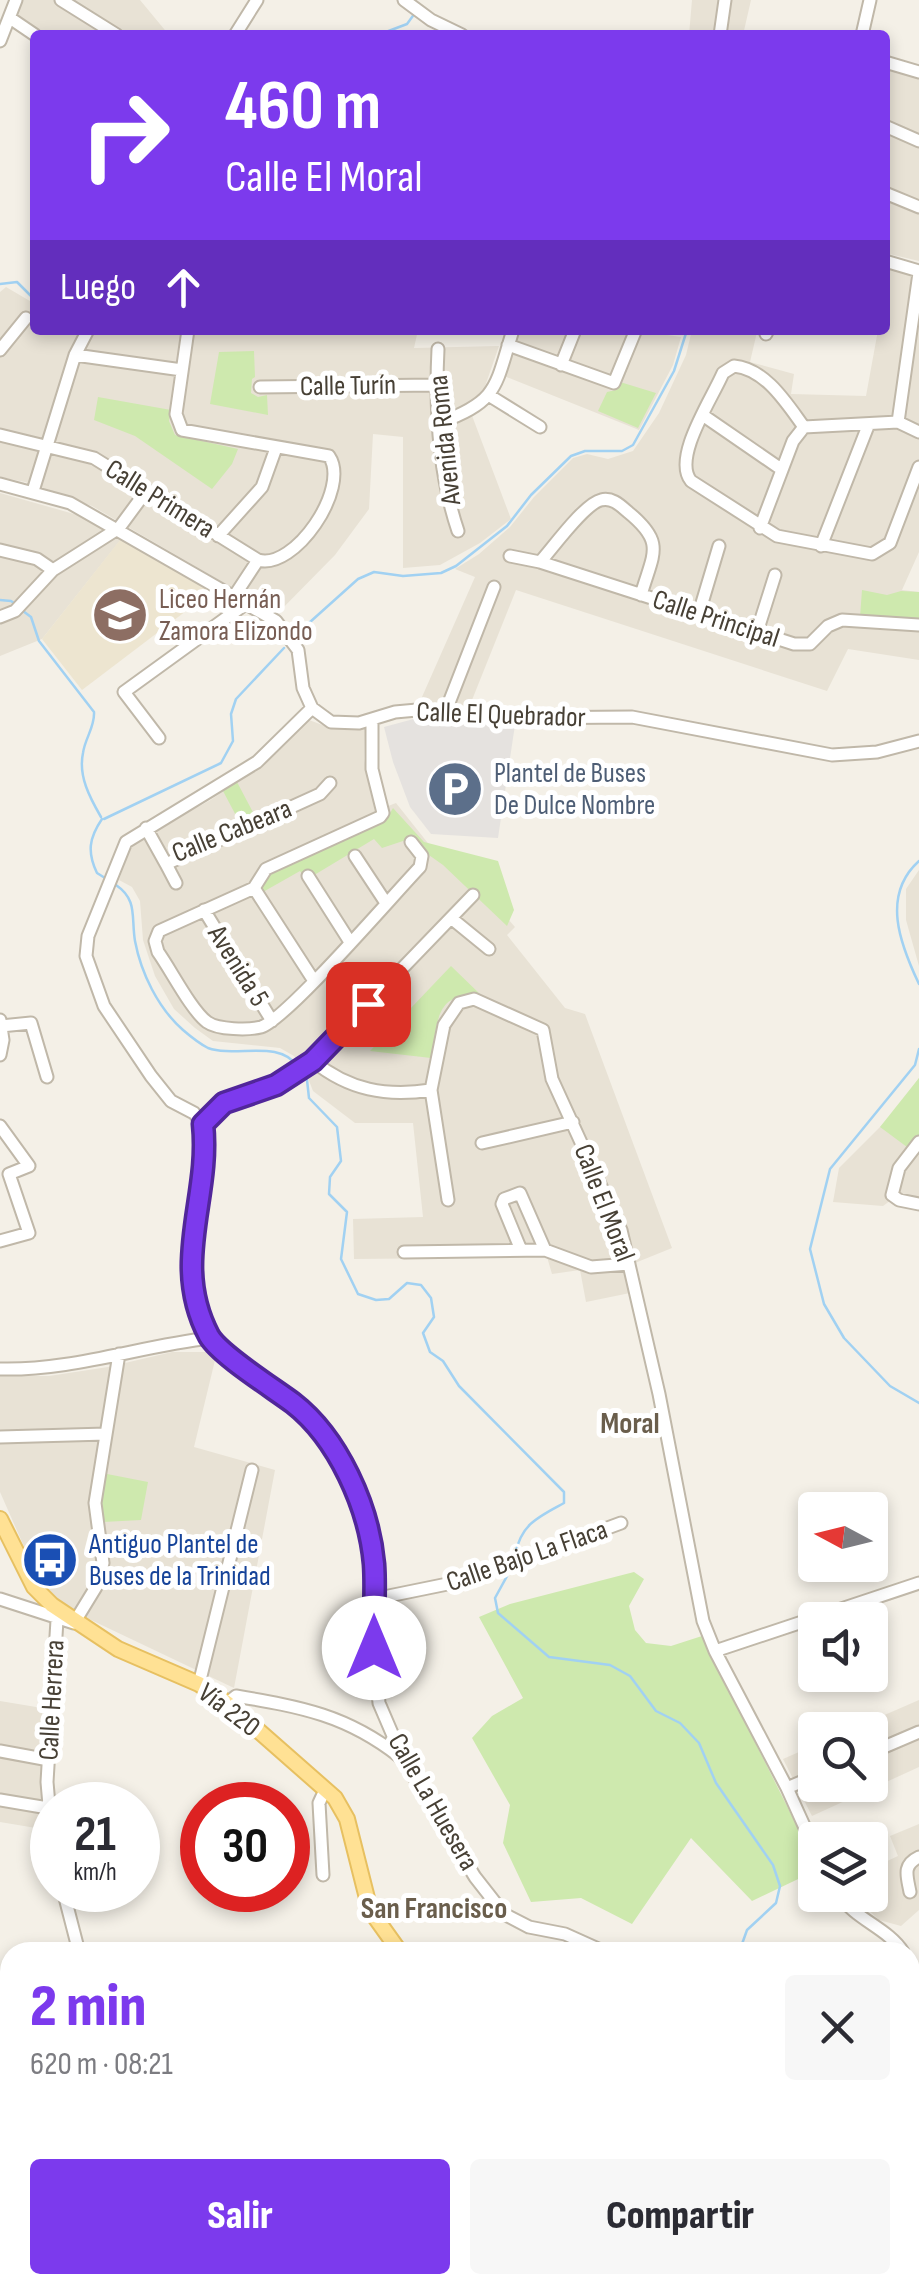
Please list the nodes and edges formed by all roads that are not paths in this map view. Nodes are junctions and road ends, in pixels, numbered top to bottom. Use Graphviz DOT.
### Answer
graph roads {
  1 [pos="16,0"];
  2 [pos="61,0"];
  3 [pos="257,0"];
  4 [pos="725,0"];
  5 [pos="870,0"];
  6 [pos="405,2"];
  7 [pos="6,20"];
  8 [pos="108,30"];
  9 [pos="238,30"];
  10 [pos="451,30"];
  11 [pos="721,30"];
  12 [pos="863,30"];
  13 [pos="30,32"];
  14 [pos="0,41"];
  15 [pos="890,63"];
  16 [pos="919,72"];
  17 [pos="890,128"];
  18 [pos="919,141"];
  19 [pos="890,195"];
  20 [pos="919,208"];
  21 [pos="890,263"];
  22 [pos="919,272"];
  23 [pos="26,318"];
  24 [pos="85,335"];
  25 [pos="187,335"];
  26 [pos="511,335"];
  27 [pos="573,335"];
  28 [pos="635,335"];
  29 [pos="508,345"];
  30 [pos="438,349"];
  31 [pos="0,350"];
  32 [pos="75,355"];
  33 [pos="561,365"];
  34 [pos="182,370"];
  35 [pos="436,385"];
  36 [pos="260,387"];
  37 [pos="490,396"];
  38 [pos="704,416"];
  39 [pos="898,422"];
  40 [pos="438,423"];
  41 [pos="868,426"];
  42 [pos="540,427"];
  43 [pos="804,428"];
  44 [pos="919,432"];
  45 [pos="0,435"];
  46 [pos="46,444"];
  47 [pos="276,448"];
  48 [pos="919,467"];
  49 [pos="782,469"];
  50 [pos="0,484"];
  51 [pos="33,490"];
  52 [pos="147,490"];
  53 [pos="119,528"];
  54 [pos="760,528"];
  55 [pos="458,531"];
  56 [pos="218,536"];
  57 [pos="719,546"];
  58 [pos="821,546"];
  59 [pos="0,550"];
  60 [pos="510,556"];
  61 [pos="258,560"];
  62 [pos="540,562"];
  63 [pos="53,570"];
  64 [pos="775,576"];
  65 [pos="494,587"];
  66 [pos="641,595"];
  67 [pos="239,601"];
  68 [pos="699,614"];
  69 [pos="0,617"];
  70 [pos="919,625"];
  71 [pos="757,632"];
  72 [pos="312,708"];
  73 [pos="445,712"];
  74 [pos="372,719"];
  75 [pos="159,738"];
  76 [pos="919,741"];
  77 [pos="330,782"];
  78 [pos="146,828"];
  79 [pos="412,842"];
  80 [pos="355,856"];
  81 [pos="166,864"];
  82 [pos="308,876"];
  83 [pos="176,883"];
  84 [pos="254,888"];
  85 [pos="473,896"];
  86 [pos="386,903"];
  87 [pos="204,910"];
  88 [pos="451,918"];
  89 [pos="350,942"];
  90 [pos="489,949"];
  91 [pos="314,981"];
  92 [pos="272,1021"];
  93 [pos="0,1023"];
  94 [pos="0,1054"];
  95 [pos="308,1064"];
  96 [pos="47,1077"];
  97 [pos="431,1090"];
  98 [pos="572,1122"];
  99 [pos="203,1124"];
  100 [pos="0,1126"];
  101 [pos="482,1142"];
  102 [pos="919,1142"];
  103 [pos="5,1176"];
  104 [pos="448,1200"];
  105 [pos="919,1204"];
  106 [pos="0,1241"];
  107 [pos="521,1250"];
  108 [pos="545,1250"];
  109 [pos="404,1252"];
  110 [pos="628,1264"];
  111 [pos="210,1338"];
  112 [pos="119,1354"];
  113 [pos="0,1369"];
  114 [pos="106,1434"];
  115 [pos="0,1436"];
  116 [pos="252,1470"];
  117 [pos="0,1519"];
  118 [pos="621,1523"];
  119 [pos="919,1583"];
  120 [pos="34,1587"];
  121 [pos="0,1599"];
  122 [pos="374,1600"];
  123 [pos="15,1606"];
  124 [pos="57,1620"];
  125 [pos="74,1623"];
  126 [pos="715,1651"];
  127 [pos="199,1684"];
  128 [pos="227,1703"];
  129 [pos="919,1732"];
  130 [pos="888,1745"];
  131 [pos="0,1751"];
  132 [pos="403,1759"];
  133 [pos="48,1760"];
  134 [pos="48,1782"];
  135 [pos="798,1784"];
  136 [pos="788,1788"];
  137 [pos="326,1790"];
  138 [pos="0,1800"];
  139 [pos="30,1805"];
  140 [pos="803,1822"];
  141 [pos="919,1857"];
  142 [pos="323,1875"];
  143 [pos="910,1892"];
  144 [pos="69,1912"];
  145 [pos="857,1912"];
  146 [pos="77,1942"];
  147 [pos="393,1942"];
  148 [pos="583,1942"];
  149 [pos="894,1942"];
  1 -- 7 [label="street"];
  2 -- 8 [label="street"];
  3 -- 9 [label="street"];
  4 -- 11 [label="street"];
  5 -- 12 [label="street"];
  6 -- 10 [label="street"];
  7 -- 13 [label="street"];
  7 -- 14 [label="street"];
  15 -- 16 [label="street"];
  17 -- 18 [label="street"];
  19 -- 20 [label="street"];
  21 -- 22 [label="street"];
  22 -- 39 [label="street"];
  23 -- 31 [label="street"];
  24 -- 32 [label="street"];
  25 -- 34 [label="street"];
  26 -- 29 [label="street"];
  27 -- 33 [label="street"];
  28 -- 33 [label="street"];
  29 -- 33 [label="street"];
  29 -- 37 [label="street"];
  30 -- 35 [label="street, Avenida Roma"];
  32 -- 34 [label="street"];
  32 -- 46 [label="street"];
  34 -- 47 [label="street"];
  35 -- 36 [label="street, Calle Turín"];
  35 -- 40 [label="street, Avenida Roma"];
  37 -- 40 [label="street"];
  37 -- 42 [label="street"];
  38 -- 43 [label="street"];
  38 -- 49 [label="street"];
  38 -- 54 [label="street"];
  39 -- 41 [label="street"];
  39 -- 44 [label="street"];
  40 -- 55 [label="street, Avenida Roma"];
  41 -- 43 [label="street"];
  41 -- 58 [label="street"];
  43 -- 49 [label="street"];
  45 -- 46 [label="street, Calle Primera"];
  46 -- 51 [label="street"];
  46 -- 52 [label="street, Calle Primera"];
  47 -- 56 [label="street"];
  47 -- 61 [label="street"];
  48 -- 58 [label="street"];
  49 -- 54 [label="street"];
  50 -- 51 [label="street"];
  51 -- 53 [label="street"];
  52 -- 53 [label="street"];
  52 -- 56 [label="street, Calle Primera"];
  53 -- 63 [label="street"];
  53 -- 67 [label="street"];
  54 -- 58 [label="street"];
  56 -- 61 [label="street, Calle Primera"];
  57 -- 68 [label="street"];
  59 -- 63 [label="street"];
  60 -- 62 [label="street, Calle Principal"];
  61 -- 67 [label="street"];
  62 -- 66 [label="street, Calle Principal"];
  62 -- 66 [label="street"];
  63 -- 69 [label="street"];
  64 -- 71 [label="street"];
  65 -- 73 [label="street"];
  66 -- 68 [label="street, Calle Principal"];
  67 -- 72 [label="street"];
  67 -- 75 [label="street"];
  68 -- 71 [label="street, Calle Principal"];
  70 -- 71 [label="street, Calle Principal"];
  72 -- 74 [label="street, Calle El Quebrador"];
  72 -- 78 [label="street"];
  73 -- 74 [label="street, Calle El Quebrador"];
  73 -- 76 [label="street, Calle El Quebrador"];
  74 -- 84 [label="street"];
  77 -- 81 [label="street, Calle Cabeara"];
  78 -- 81 [label="street, Calle Cabeara"];
  78 -- 99 [label="street"];
  79 -- 86 [label="street"];
  80 -- 86 [label="street"];
  81 -- 83 [label="street"];
  82 -- 89 [label="street"];
  84 -- 87 [label="street"];
  84 -- 91 [label="street"];
  85 -- 88 [label="street"];
  86 -- 89 [label="street"];
  87 -- 92 [label="street, Avenida 5"];
  87 -- 92 [label="street"];
  88 -- 90 [label="street"];
  88 -- 95 [label="street"];
  89 -- 91 [label="street"];
  91 -- 92 [label="street"];
  93 -- 94 [label="street"];
  93 -- 96 [label="street"];
  95 -- 97 [label="street"];
  95 -- 99 [label="street"];
  97 -- 98 [label="street, Calle El Moral"];
  97 -- 104 [label="street"];
  98 -- 101 [label="street"];
  98 -- 110 [label="street, Calle El Moral"];
  99 -- 111 [label="street"];
  100 -- 103 [label="street"];
  102 -- 105 [label="street"];
  103 -- 106 [label="street"];
  107 -- 108 [label="street"];
  107 -- 108 [label="street"];
  107 -- 109 [label="street"];
  108 -- 110 [label="street"];
  110 -- 126 [label="street, Calle El Moral"];
  111 -- 112 [label="street"];
  111 -- 122 [label="street, Calle La Huesera"];
  112 -- 113 [label="street"];
  112 -- 114 [label="street"];
  114 -- 115 [label="street"];
  114 -- 125 [label="street"];
  116 -- 127 [label="street"];
  117 -- 120 [label="main road, Vía 220"];
  118 -- 122 [label="street, Calle Bajo La Flaca"];
  119 -- 126 [label="street"];
  120 -- 123 [label="street"];
  120 -- 125 [label="main road, Vía 220"];
  121 -- 123 [label="street"];
  122 -- 132 [label="street, Calle La Huesera"];
  123 -- 124 [label="street"];
  124 -- 125 [label="street"];
  124 -- 133 [label="street, Calle Herrera"];
  125 -- 127 [label="main road, Vía 220"];
  126 -- 136 [label="street, Calle El Moral"];
  127 -- 128 [label="main road, Vía 220"];
  128 -- 132 [label="street"];
  128 -- 137 [label="main road, Vía 220"];
  129 -- 130 [label="street"];
  131 -- 133 [label="street"];
  132 -- 148 [label="street, Calle La Huesera"];
  133 -- 134 [label="street, Calle Herrera"];
  135 -- 136 [label="street"];
  136 -- 140 [label="street, Calle El Moral"];
  137 -- 142 [label="street"];
  137 -- 147 [label="main road, Vía 220"];
  138 -- 139 [label="street"];
  141 -- 143 [label="street"];
  144 -- 146 [label="street"];
  145 -- 149 [label="street"];
}
